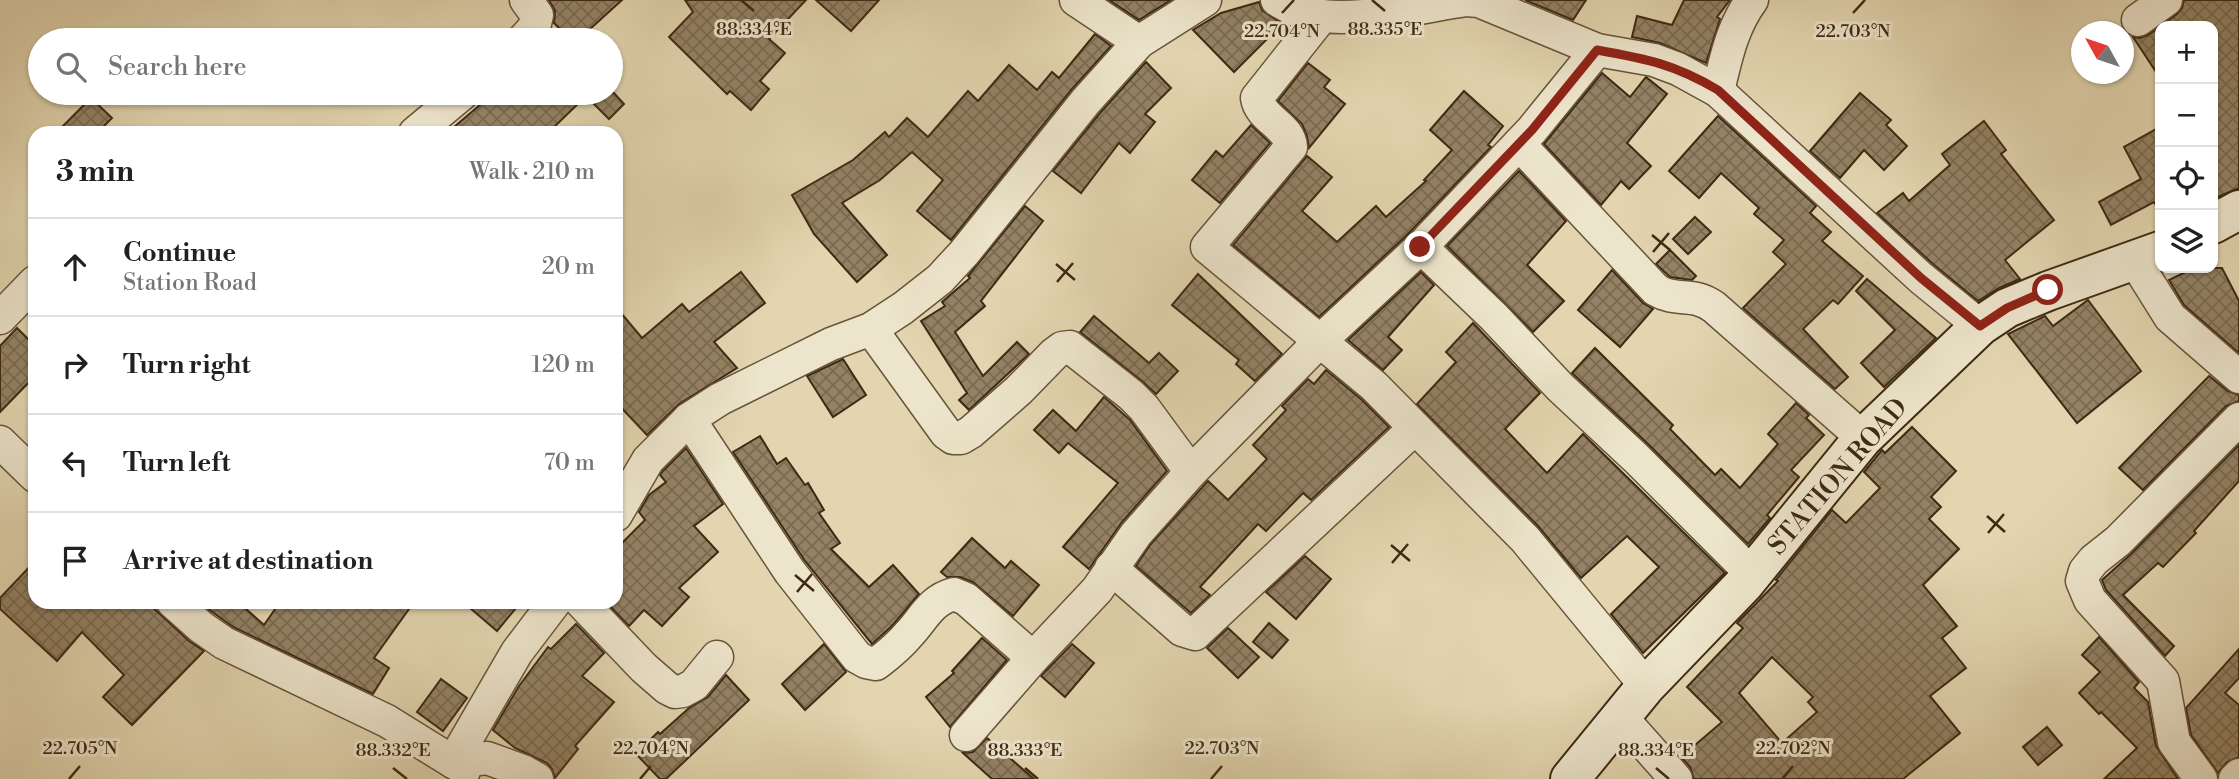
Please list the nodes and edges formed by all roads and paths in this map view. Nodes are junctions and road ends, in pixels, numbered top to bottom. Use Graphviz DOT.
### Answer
graph roads {
  1 [pos="526,0"];
  2 [pos="1076,0"];
  3 [pos="1205,0"];
  4 [pos="1277,0"];
  5 [pos="1752,0"];
  6 [pos="2166,0"];
  7 [pos="1446,2"];
  8 [pos="1344,11"];
  9 [pos="2138,20"];
  10 [pos="534,28"];
  11 [pos="1139,42"];
  12 [pos="1597,50"];
  13 [pos="1718,90"];
  14 [pos="449,105"];
  15 [pos="423,126"];
  16 [pos="1519,144"];
  17 [pos="2239,211"];
  18 [pos="2218,222"];
  19 [pos="1420,247"];
  20 [pos="2148,256"];
  21 [pos="28,287"];
  22 [pos="3,306"];
  23 [pos="1980,326"];
  24 [pos="871,329"];
  25 [pos="1320,341"];
  26 [pos="2239,377"];
  27 [pos="689,419"];
  28 [pos="2239,419"];
  29 [pos="1415,428"];
  30 [pos="1863,438"];
  31 [pos="0,442"];
  32 [pos="28,469"];
  33 [pos="1191,472"];
  34 [pos="623,504"];
  35 [pos="1111,568"];
  36 [pos="1752,574"];
  37 [pos="181,609"];
  38 [pos="550,609"];
  39 [pos="588,609"];
  40 [pos="717,657"];
  41 [pos="1033,658"];
  42 [pos="1646,685"];
  43 [pos="1621,717"];
  44 [pos="966,735"];
  45 [pos="459,771"];
  46 [pos="2239,775"];
  47 [pos="537,779"];
  48 [pos="1570,779"];
  49 [pos="1676,779"];
  50 [pos="2201,779"];
  51 [pos="2235,779"];
  1 -- 10 [label="street"];
  2 -- 11 [label="street"];
  3 -- 11 [label="street"];
  4 -- 8 [label="street"];
  5 -- 13 [label="street"];
  6 -- 9 [label="street"];
  7 -- 8 [label="street"];
  7 -- 12 [label="street"];
  8 -- 25 [label="street"];
  11 -- 24 [label="street"];
  12 -- 13 [label="street"];
  12 -- 16 [label="street"];
  13 -- 23 [label="street"];
  14 -- 15 [label="street"];
  16 -- 19 [label="street"];
  16 -- 30 [label="street"];
  17 -- 18 [label="main road"];
  19 -- 25 [label="street"];
  19 -- 36 [label="street"];
  20 -- 23 [label="main road, STATION ROAD"];
  20 -- 26 [label="street"];
  21 -- 22 [label="street"];
  23 -- 30 [label="main road, STATION ROAD"];
  24 -- 27 [label="street"];
  24 -- 33 [label="street"];
  25 -- 29 [label="street"];
  25 -- 33 [label="street"];
  27 -- 34 [label="street"];
  27 -- 41 [label="street"];
  28 -- 50 [label="street"];
  29 -- 35 [label="street"];
  29 -- 42 [label="street"];
  30 -- 36 [label="main road, STATION ROAD"];
  31 -- 32 [label="street"];
  33 -- 35 [label="street"];
  35 -- 41 [label="street"];
  36 -- 42 [label="main road, STATION ROAD"];
  37 -- 45 [label="street"];
  38 -- 45 [label="street"];
  39 -- 40 [label="street"];
  41 -- 44 [label="street"];
  42 -- 43 [label="main road, STATION ROAD"];
  43 -- 48 [label="main road, STATION ROAD"];
  43 -- 49 [label="street"];
  45 -- 47 [label="street"];
  46 -- 51 [label="street"];
}
